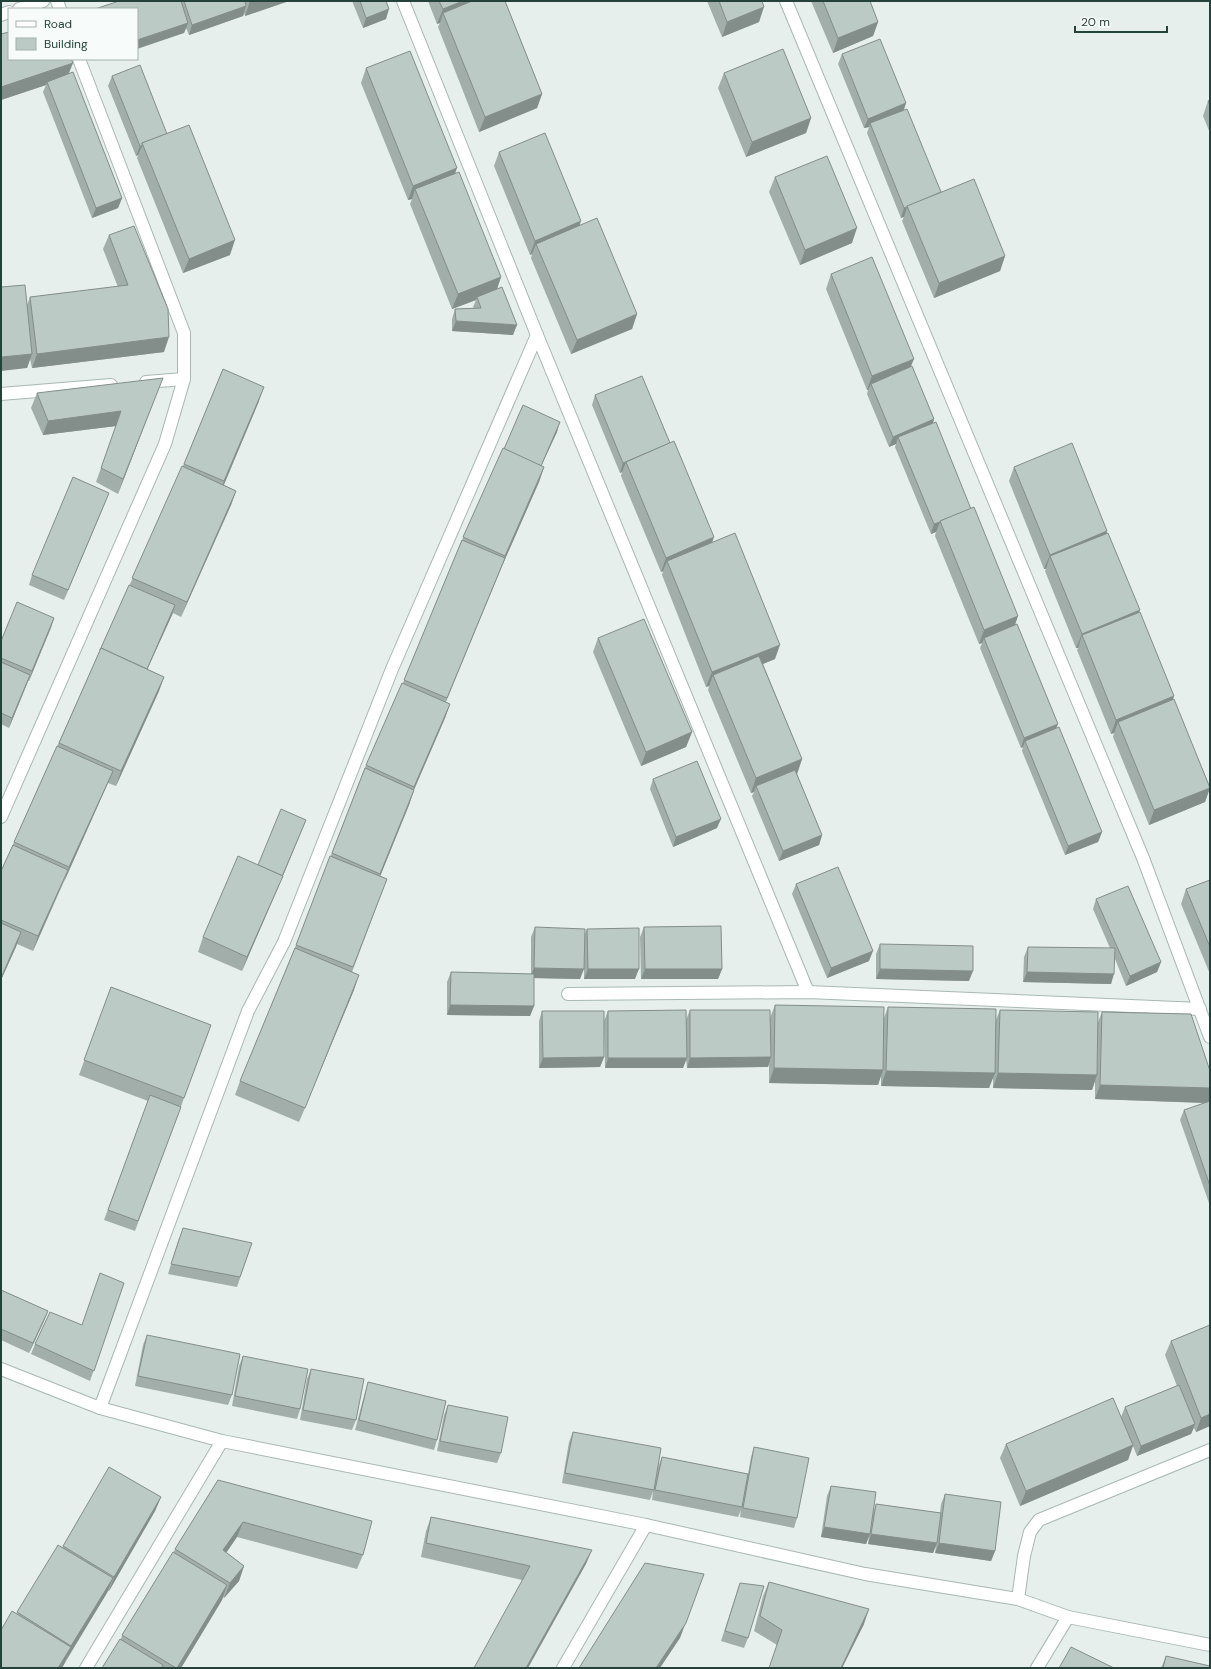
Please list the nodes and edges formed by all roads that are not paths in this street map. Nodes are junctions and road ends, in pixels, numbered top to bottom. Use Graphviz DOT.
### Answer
graph roads {
  1 [pos="43,1"];
  2 [pos="403,1"];
  3 [pos="786,1"];
  4 [pos="22,8"];
  5 [pos="79,60"];
  6 [pos="537,335"];
  7 [pos="184,379"];
  8 [pos="136,383"];
  9 [pos="120,384"];
  10 [pos="1,394"];
  11 [pos="1,817"];
  12 [pos="808,992"];
  13 [pos="568,994"];
  14 [pos="1200,1009"];
  15 [pos="1210,1035"];
  16 [pos="1,1369"];
  17 [pos="100,1408"];
  18 [pos="222,1441"];
  19 [pos="1210,1450"];
  20 [pos="646,1525"];
  21 [pos="1018,1599"];
  22 [pos="1068,1617"];
  23 [pos="1210,1646"];
  24 [pos="86,1668"];
  25 [pos="563,1668"];
  26 [pos="1037,1668"];
  1 -- 4 [label="street"];
  2 -- 6 [label="street"];
  3 -- 14 [label="street"];
  5 -- 7 [label="street"];
  6 -- 12 [label="street"];
  6 -- 17 [label="street"];
  7 -- 8 [label="street"];
  7 -- 11 [label="street"];
  9 -- 10 [label="street"];
  12 -- 13 [label="street"];
  12 -- 14 [label="street"];
  14 -- 15 [label="street"];
  16 -- 17 [label="street"];
  17 -- 18 [label="street"];
  18 -- 20 [label="street"];
  18 -- 24 [label="street"];
  19 -- 21 [label="street"];
  20 -- 21 [label="street"];
  20 -- 25 [label="street"];
  21 -- 22 [label="street"];
  22 -- 23 [label="street"];
  22 -- 26 [label="street"];
}
